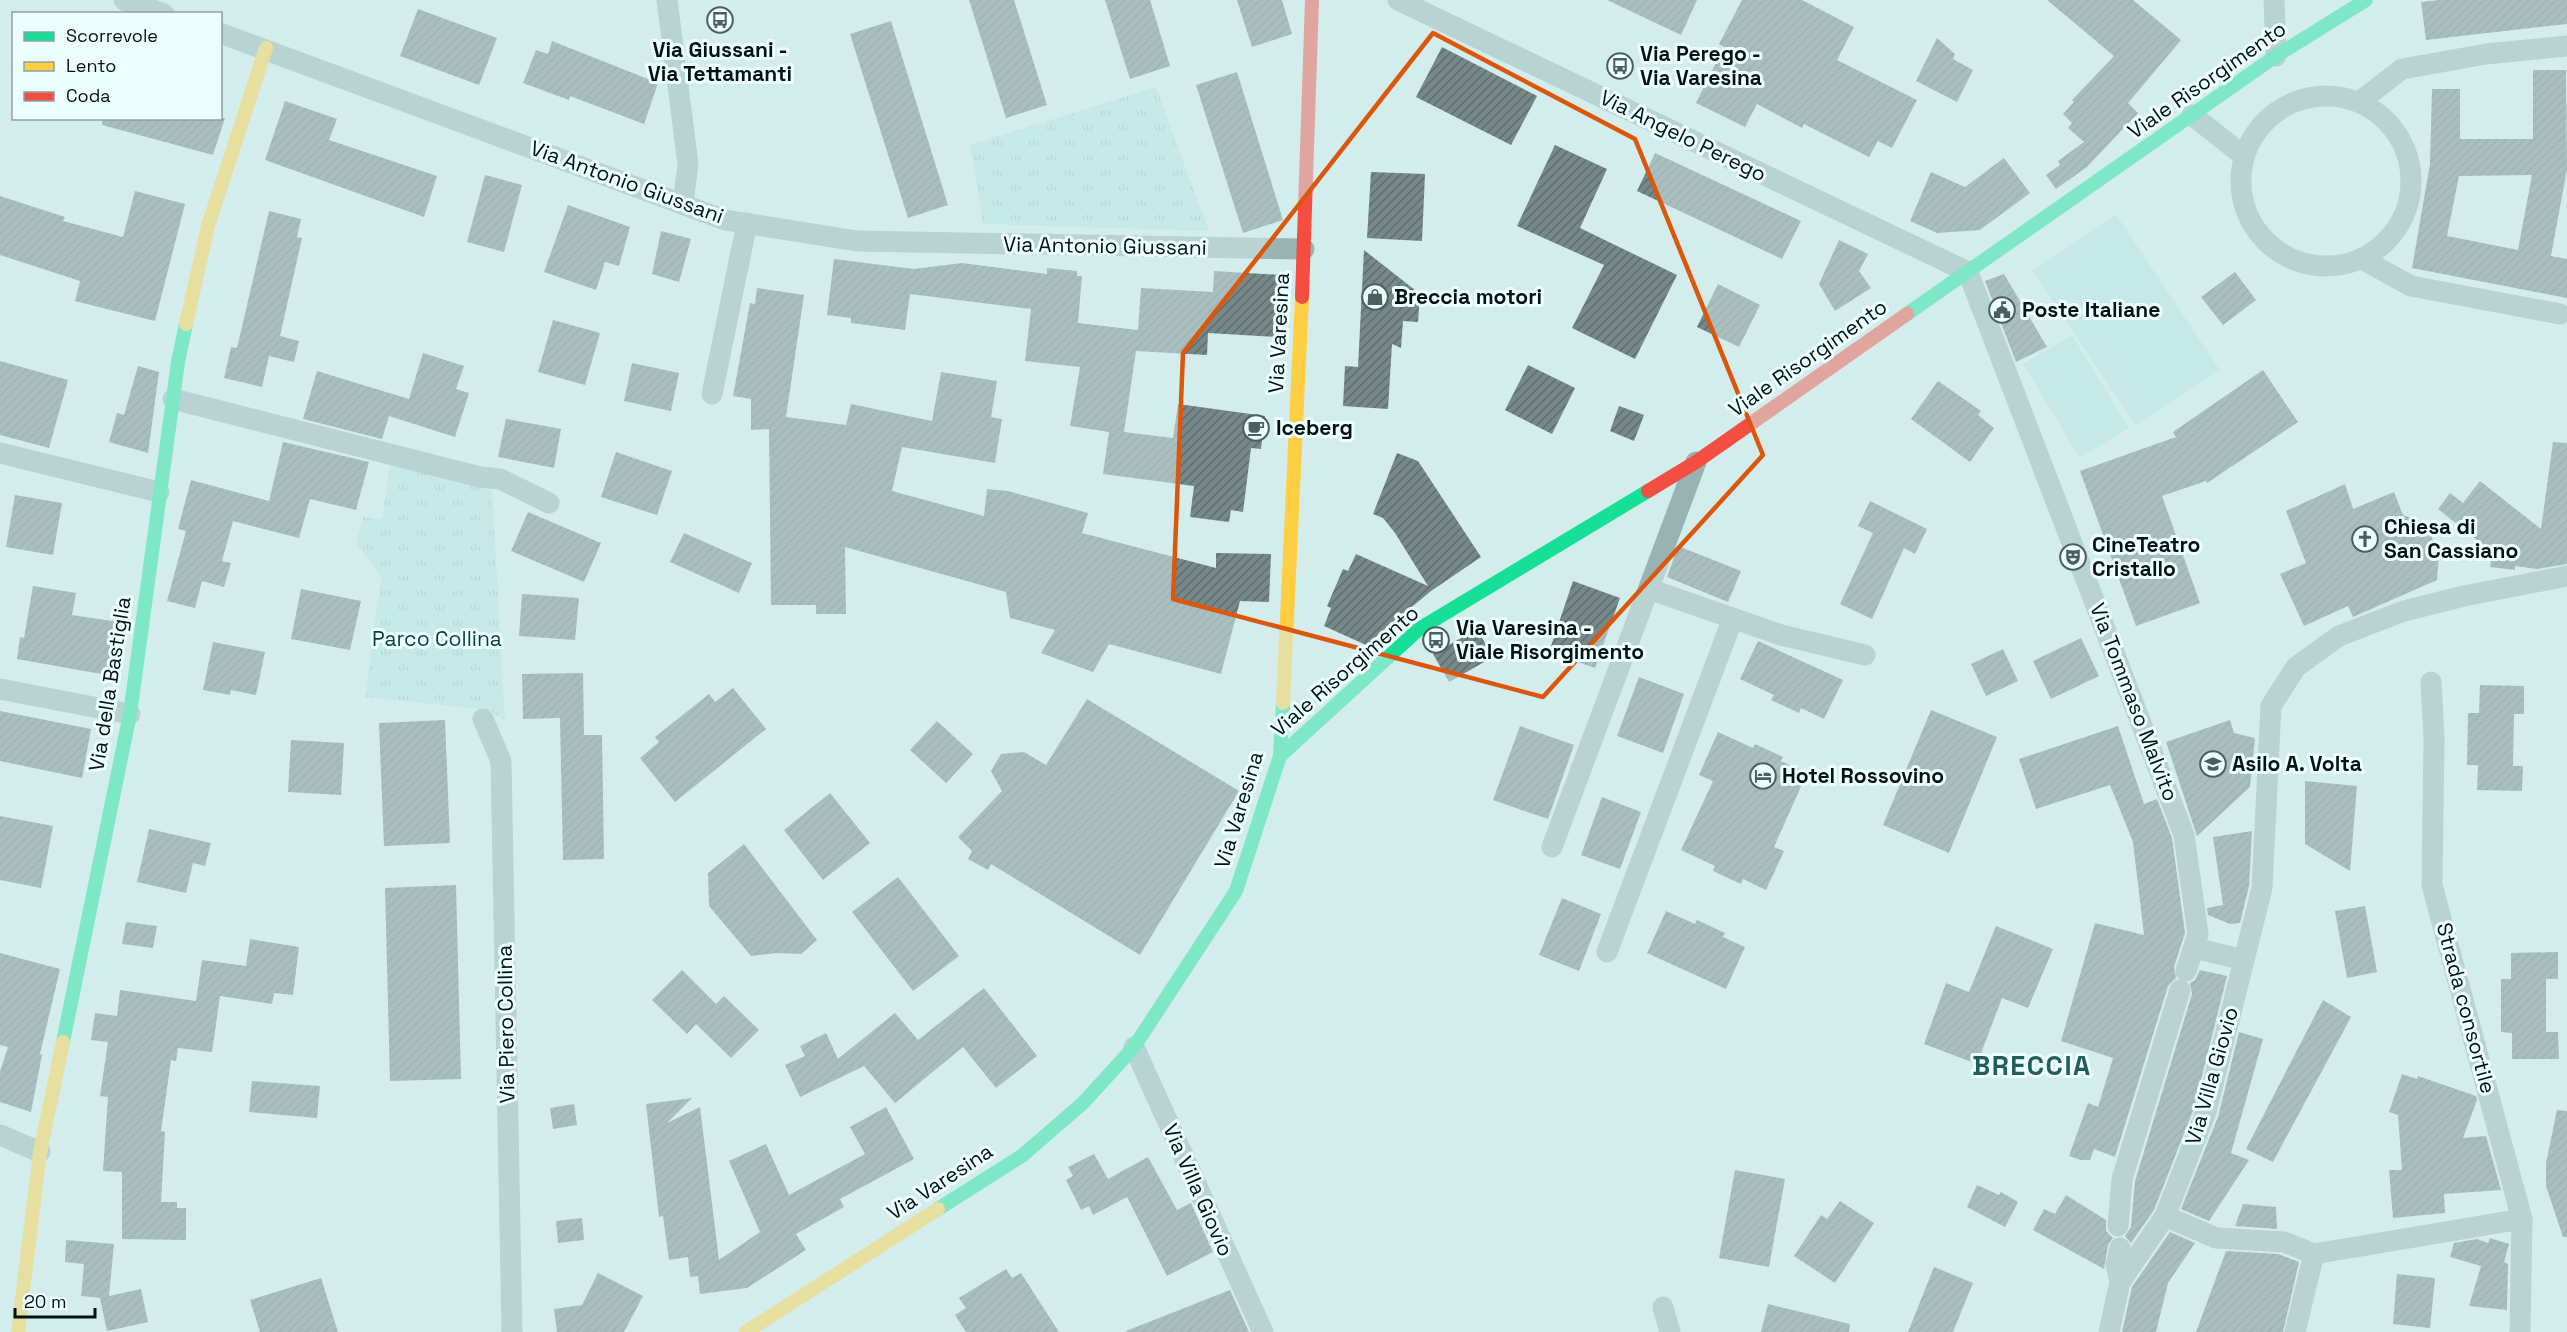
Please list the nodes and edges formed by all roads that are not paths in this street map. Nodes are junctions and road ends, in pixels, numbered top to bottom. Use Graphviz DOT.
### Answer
graph roads {
  1 [pos="124,0"];
  2 [pos="667,0"];
  3 [pos="1312,0"];
  4 [pos="1398,0"];
  5 [pos="2274,0"];
  6 [pos="2366,0"];
  7 [pos="158,12"];
  8 [pos="222,34"];
  9 [pos="2567,46"];
  10 [pos="266,48"];
  11 [pos="2276,56"];
  12 [pos="2359,102"];
  13 [pos="2192,115"];
  14 [pos="2244,156"];
  15 [pos="683,204"];
  16 [pos="747,223"];
  17 [pos="1304,249"];
  18 [pos="2362,259"];
  19 [pos="1968,272"];
  20 [pos="2560,314"];
  21 [pos="712,394"];
  22 [pos="173,399"];
  23 [pos="0,453"];
  24 [pos="1696,462"];
  25 [pos="159,492"];
  26 [pos="549,502"];
  27 [pos="2567,576"];
  28 [pos="1649,589"];
  29 [pos="1733,618"];
  30 [pos="1865,655"];
  31 [pos="2431,682"];
  32 [pos="0,689"];
  33 [pos="130,714"];
  34 [pos="483,719"];
  35 [pos="1280,756"];
  36 [pos="1552,847"];
  37 [pos="2194,948"];
  38 [pos="1607,952"];
  39 [pos="2244,960"];
  40 [pos="1134,1047"];
  41 [pos="0,1135"];
  42 [pos="40,1152"];
  43 [pos="2165,1216"];
  44 [pos="2522,1219"];
  45 [pos="2118,1226"];
  46 [pos="2120,1248"];
  47 [pos="2314,1254"];
  48 [pos="2120,1282"];
  49 [pos="1663,1307"];
  50 [pos="18,1332"];
  51 [pos="512,1332"];
  52 [pos="746,1332"];
  53 [pos="1263,1332"];
  54 [pos="1670,1332"];
  55 [pos="2109,1332"];
  56 [pos="2295,1332"];
  57 [pos="2520,1332"];
  1 -- 7 [label="street"];
  2 -- 15 [label="street"];
  3 -- 17 [label="street, Via Varesina"];
  4 -- 19 [label="street, Via Angelo Perego"];
  5 -- 11 [label="street"];
  6 -- 11 [label="street, Viale Risorgimento"];
  8 -- 10 [label="street, Via Antonio Giussani"];
  9 -- 12 [label="street"];
  10 -- 15 [label="street, Via Antonio Giussani"];
  10 -- 22 [label="street, Via della Bastiglia"];
  11 -- 13 [label="street, Viale Risorgimento"];
  12 -- 14 [label="street"];
  12 -- 18 [label="street"];
  13 -- 14 [label="street"];
  13 -- 19 [label="street, Viale Risorgimento"];
  14 -- 18 [label="street"];
  15 -- 16 [label="street, Via Antonio Giussani"];
  16 -- 17 [label="street, Via Antonio Giussani"];
  16 -- 21 [label="street"];
  17 -- 35 [label="street, Via Varesina"];
  18 -- 20 [label="street"];
  19 -- 24 [label="street, Viale Risorgimento"];
  19 -- 37 [label="street, Via Tommaso Malvito"];
  22 -- 25 [label="street, Via della Bastiglia"];
  22 -- 26 [label="street"];
  23 -- 25 [label="street"];
  24 -- 28 [label="street"];
  24 -- 35 [label="street, Viale Risorgimento"];
  25 -- 33 [label="street, Via della Bastiglia"];
  27 -- 39 [label="street, Via Villa Giovio"];
  28 -- 29 [label="street"];
  28 -- 36 [label="street"];
  29 -- 30 [label="street"];
  29 -- 38 [label="street"];
  31 -- 44 [label="street, Strada consortile"];
  32 -- 33 [label="street"];
  33 -- 42 [label="street, Via della Bastiglia"];
  34 -- 51 [label="street, Via Piero Collina"];
  35 -- 40 [label="street, Via Varesina"];
  37 -- 39 [label="street"];
  37 -- 45 [label="street, Via Tommaso Malvito"];
  39 -- 43 [label="street, Via Villa Giovio"];
  40 -- 52 [label="street, Via Varesina"];
  40 -- 53 [label="street, Via Villa Giovio"];
  41 -- 42 [label="street"];
  42 -- 50 [label="street, Via della Bastiglia"];
  43 -- 47 [label="street"];
  43 -- 48 [label="street, Via Villa Giovio"];
  44 -- 47 [label="street"];
  44 -- 57 [label="street, Strada consortile"];
  46 -- 48 [label="street, Via Villa Giovio"];
  47 -- 56 [label="street"];
  48 -- 55 [label="street, Via Villa Giovio"];
  49 -- 54 [label="street"];
}
